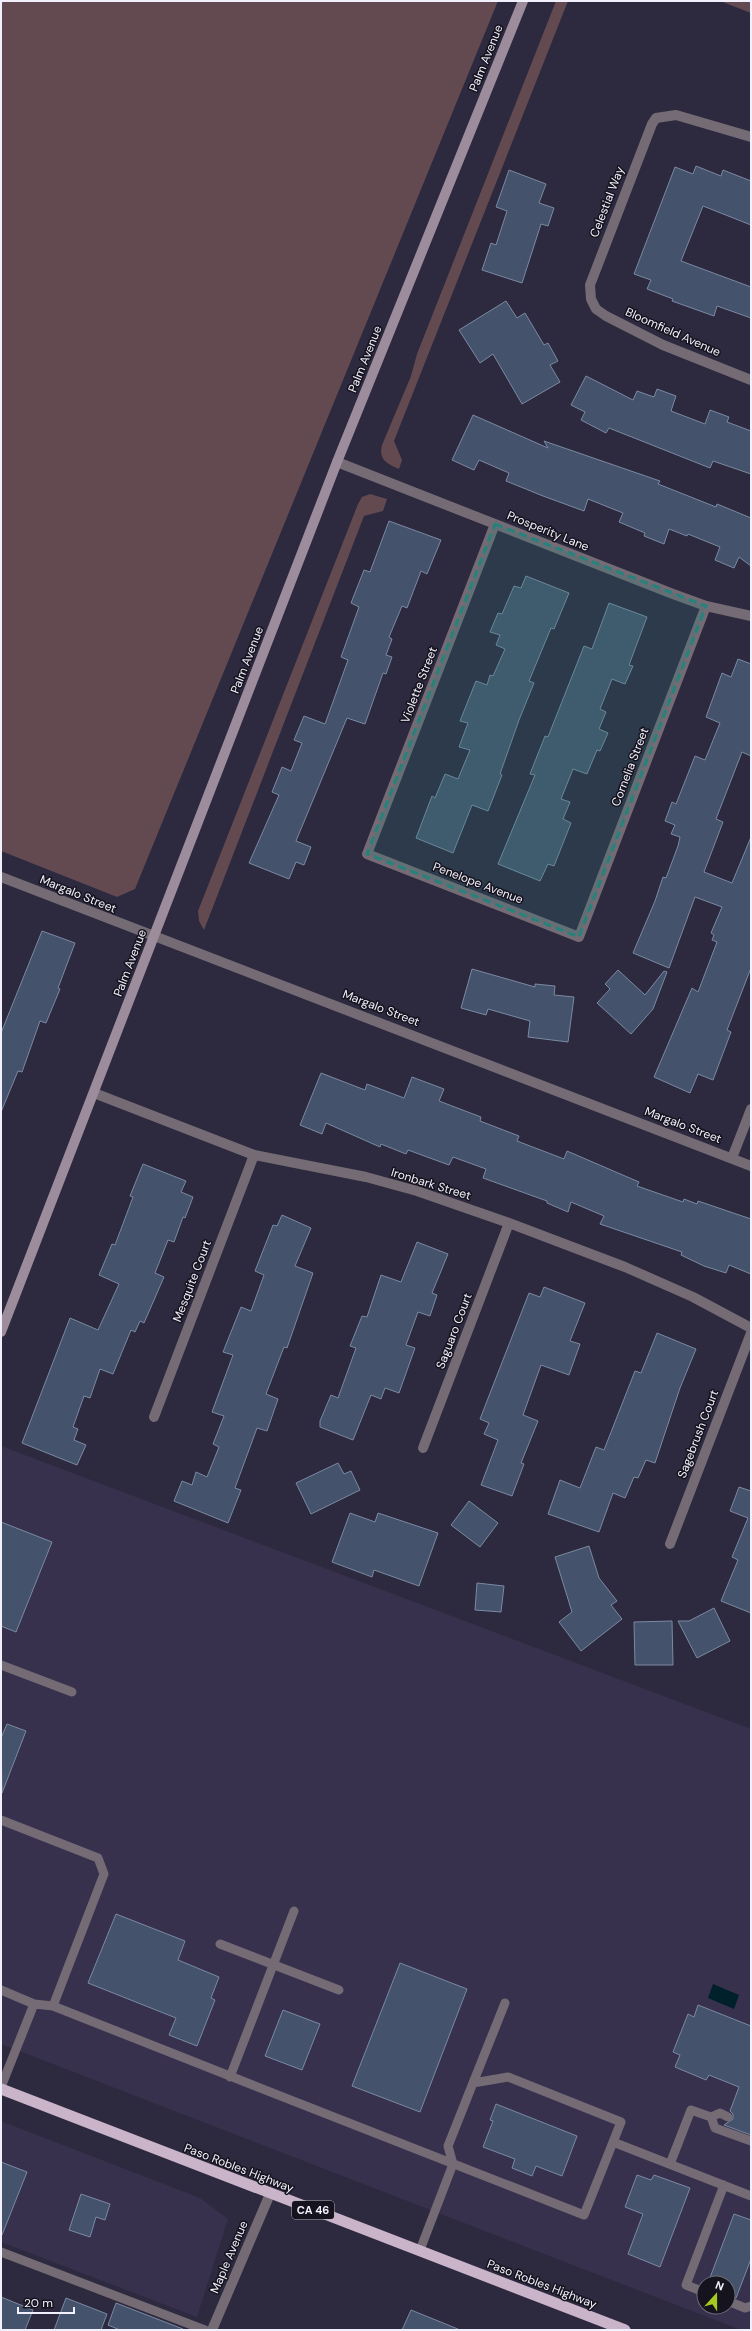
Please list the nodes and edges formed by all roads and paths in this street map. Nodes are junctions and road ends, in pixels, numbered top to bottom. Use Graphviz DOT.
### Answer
graph roads {
  1 [pos="523,1"];
  2 [pos="751,137"];
  3 [pos="591,299"];
  4 [pos="751,380"];
  5 [pos="337,462"];
  6 [pos="495,524"];
  7 [pos="706,606"];
  8 [pos="751,616"];
  9 [pos="367,854"];
  10 [pos="1,877"];
  11 [pos="154,936"];
  12 [pos="580,936"];
  13 [pos="94,1093"];
  14 [pos="751,1109"];
  15 [pos="254,1155"];
  16 [pos="732,1158"];
  17 [pos="751,1166"];
  18 [pos="510,1223"];
  19 [pos="751,1328"];
  20 [pos="1,1332"];
  21 [pos="751,1333"];
  22 [pos="154,1417"];
  23 [pos="423,1448"];
  24 [pos="670,1544"];
  25 [pos="1,1665"];
  26 [pos="72,1692"];
  27 [pos="1,1820"];
  28 [pos="294,1911"];
  29 [pos="220,1944"];
  30 [pos="274,1965"];
  31 [pos="1,1990"];
  32 [pos="339,1990"];
  33 [pos="505,2003"];
  34 [pos="34,2004"];
  35 [pos="53,2006"];
  36 [pos="230,2076"];
  37 [pos="473,2083"];
  38 [pos="1,2088"];
  39 [pos="728,2117"];
  40 [pos="711,2118"];
  41 [pos="613,2142"];
  42 [pos="751,2142"];
  43 [pos="454,2164"];
  44 [pos="670,2164"];
  45 [pos="724,2185"];
  46 [pos="270,2194"];
  47 [pos="751,2196"];
  48 [pos="420,2250"];
  49 [pos="1,2252"];
  50 [pos="696,2289"];
  51 [pos="736,2304"];
  52 [pos="751,2306"];
  53 [pos="206,2330"];
  54 [pos="212,2330"];
  55 [pos="625,2330"];
  1 -- 5 [label="main road, Palm Avenue"];
  2 -- 3 [label="street, Celestial Way"];
  3 -- 4 [label="street, Bloomfield Avenue"];
  5 -- 6 [label="street, Prosperity Lane"];
  5 -- 11 [label="main road, Palm Avenue"];
  6 -- 7 [label="street, Prosperity Lane"];
  6 -- 9 [label="street, Violette Street"];
  7 -- 8 [label="street, Prosperity Lane"];
  7 -- 12 [label="street, Cornelia Street"];
  9 -- 12 [label="street, Penelope Avenue"];
  10 -- 11 [label="street, Margalo Street"];
  11 -- 13 [label="main road, Palm Avenue"];
  11 -- 16 [label="street, Margalo Street"];
  13 -- 15 [label="street, Ironbark Street"];
  13 -- 20 [label="main road, Palm Avenue"];
  14 -- 16 [label="street"];
  15 -- 18 [label="street, Ironbark Street"];
  15 -- 22 [label="street, Mesquite Court"];
  16 -- 17 [label="street, Margalo Street"];
  18 -- 19 [label="street, Ironbark Street"];
  18 -- 23 [label="street, Saguaro Court"];
  21 -- 24 [label="street, Sagebrush Court"];
  25 -- 26 [label="lane"];
  27 -- 35 [label="lane"];
  28 -- 30 [label="lane"];
  29 -- 30 [label="lane"];
  30 -- 32 [label="lane"];
  30 -- 36 [label="lane"];
  31 -- 34 [label="lane"];
  33 -- 37 [label="lane"];
  34 -- 35 [label="lane"];
  34 -- 38 [label="lane"];
  35 -- 36 [label="lane"];
  36 -- 43 [label="lane"];
  37 -- 41 [label="lane"];
  37 -- 43 [label="lane"];
  38 -- 46 [label="highway, Paso Robles Highway / CA 46"];
  39 -- 40 [label="lane"];
  40 -- 42 [label="lane"];
  40 -- 44 [label="lane"];
  41 -- 43 [label="lane"];
  41 -- 44 [label="lane"];
  43 -- 48 [label="lane"];
  44 -- 45 [label="lane"];
  45 -- 47 [label="lane"];
  45 -- 50 [label="lane"];
  46 -- 48 [label="highway, Paso Robles Highway / CA 46"];
  46 -- 54 [label="street, Maple Avenue"];
  48 -- 55 [label="highway, Paso Robles Highway / CA 46"];
  49 -- 53 [label="lane"];
  51 -- 52 [label="lane"];
}
